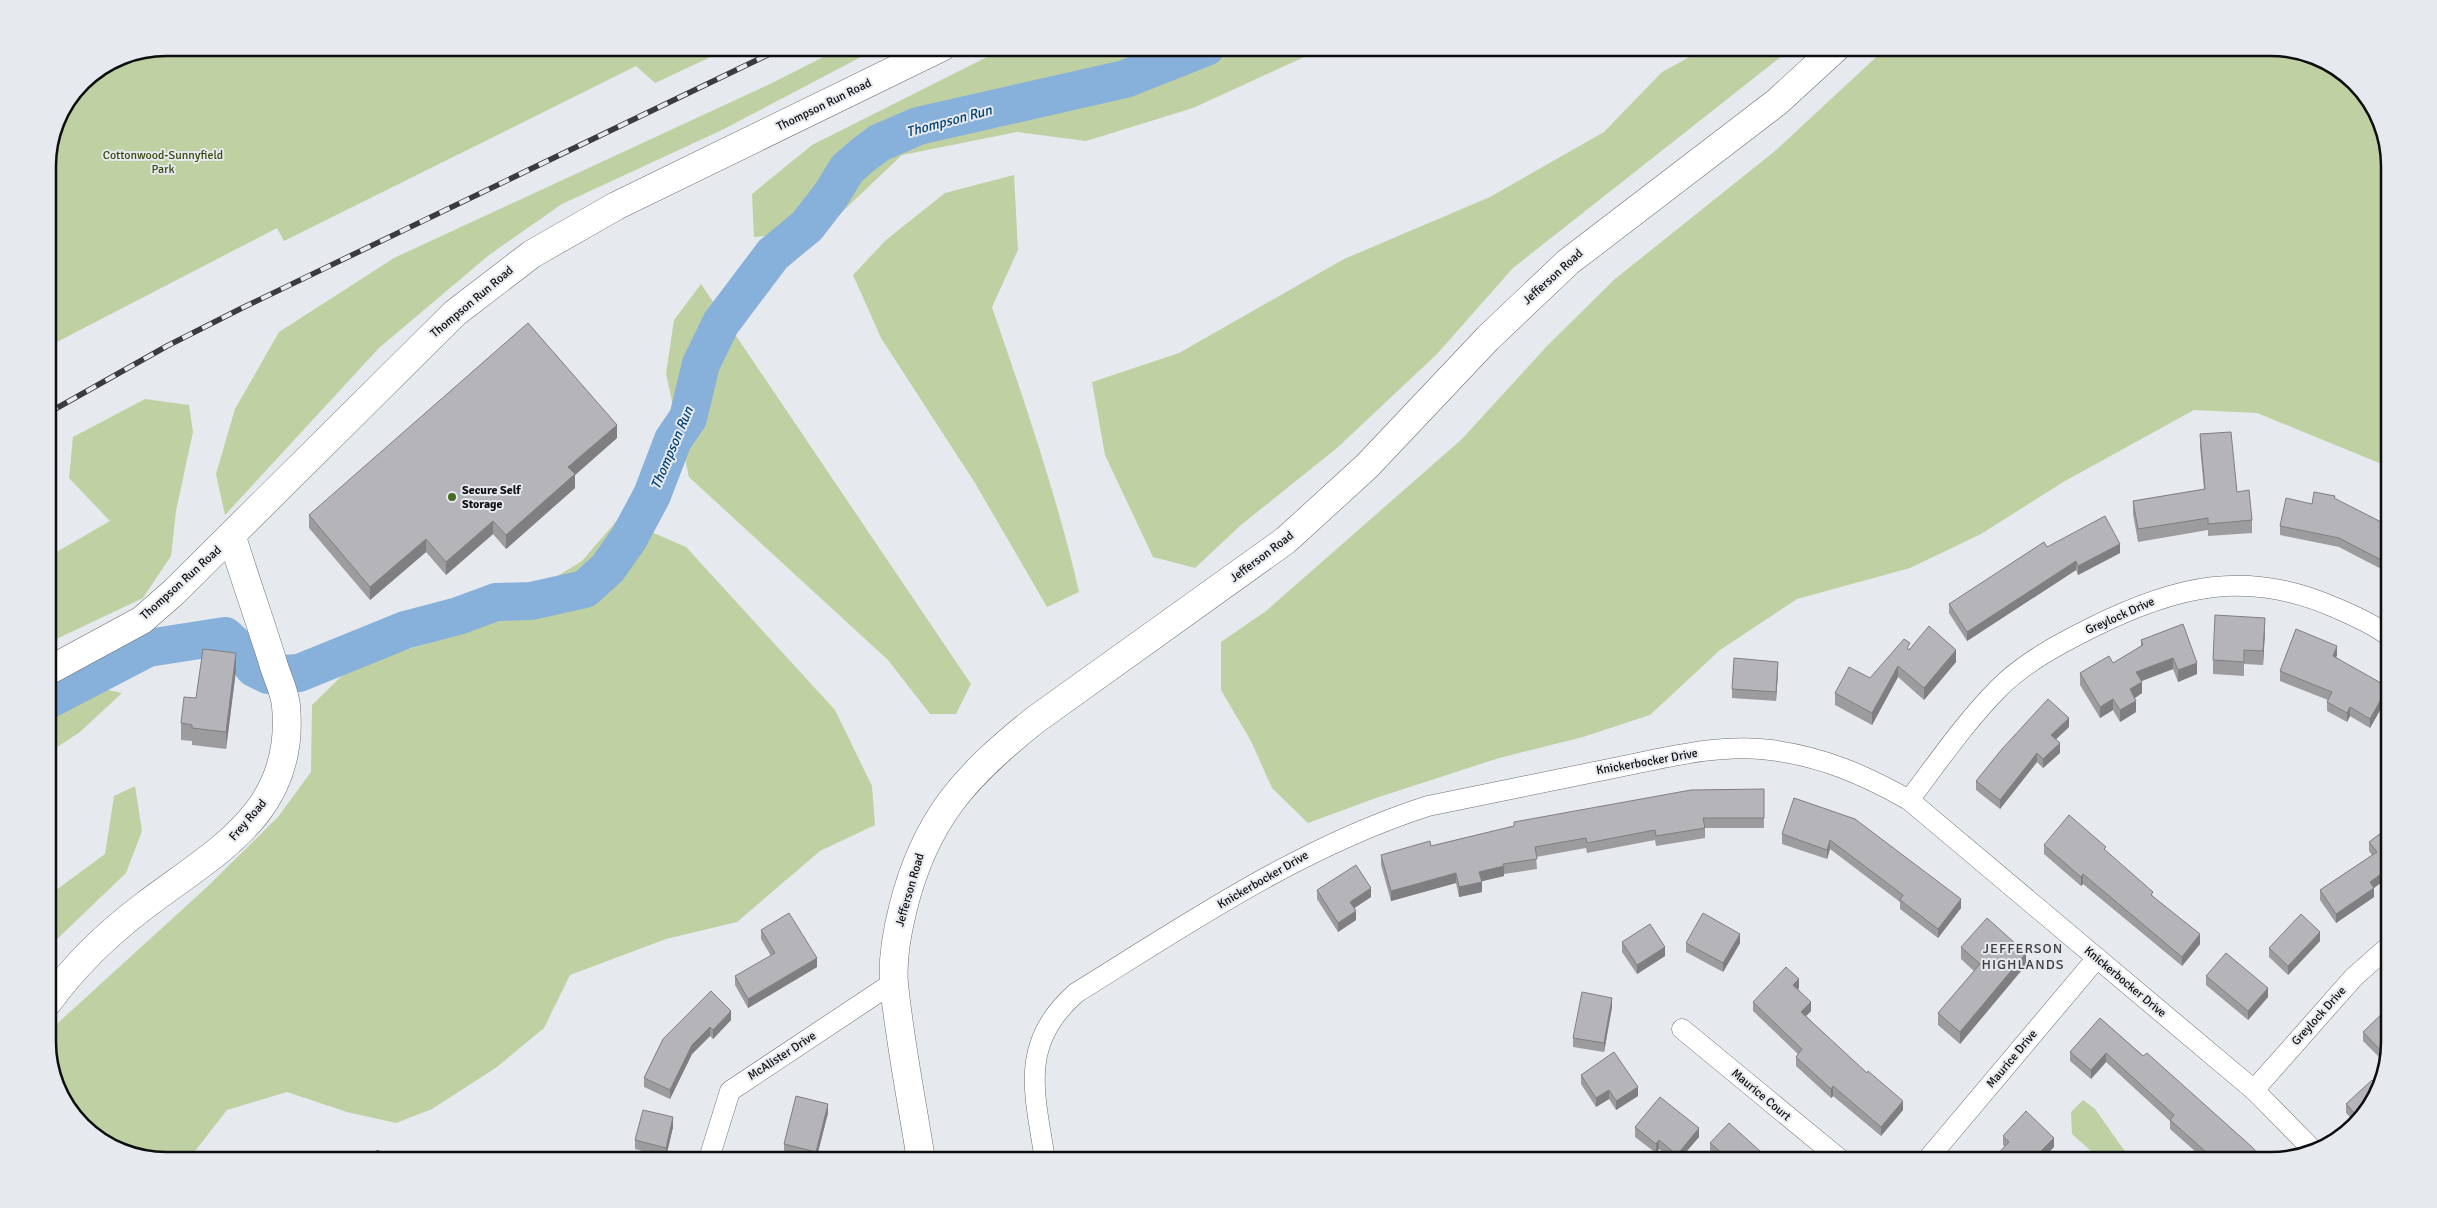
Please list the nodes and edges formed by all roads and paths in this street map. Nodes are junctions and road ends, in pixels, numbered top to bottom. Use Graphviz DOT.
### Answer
graph roads {
  1 [pos="925,56"];
  2 [pos="1828,56"];
  3 [pos="232,537"];
  4 [pos="2381,631"];
  5 [pos="56,667"];
  6 [pos="1909,800"];
  7 [pos="2381,954"];
  8 [pos="2096,958"];
  9 [pos="894,982"];
  10 [pos="56,992"];
  11 [pos="1682,1029"];
  12 [pos="2254,1090"];
  13 [pos="2308,1145"];
  14 [pos="712,1152"];
  15 [pos="920,1152"];
  16 [pos="1044,1152"];
  17 [pos="1831,1152"];
  18 [pos="1934,1152"];
  1 -- 3 [label="street, Thompson Run Road"];
  2 -- 9 [label="street, Jefferson Road"];
  3 -- 5 [label="street, Thompson Run Road"];
  3 -- 10 [label="street, Frey Road"];
  4 -- 6 [label="street, Greylock Drive"];
  6 -- 8 [label="street, Knickerbocker Drive"];
  6 -- 16 [label="street, Knickerbocker Drive"];
  7 -- 12 [label="street, Greylock Drive"];
  8 -- 12 [label="street, Knickerbocker Drive"];
  8 -- 18 [label="street, Maurice Drive"];
  9 -- 14 [label="street, McAlister Drive"];
  9 -- 15 [label="street, Jefferson Road"];
  11 -- 17 [label="street, Maurice Court"];
  12 -- 13 [label="street, Knickerbocker Drive"];
}
